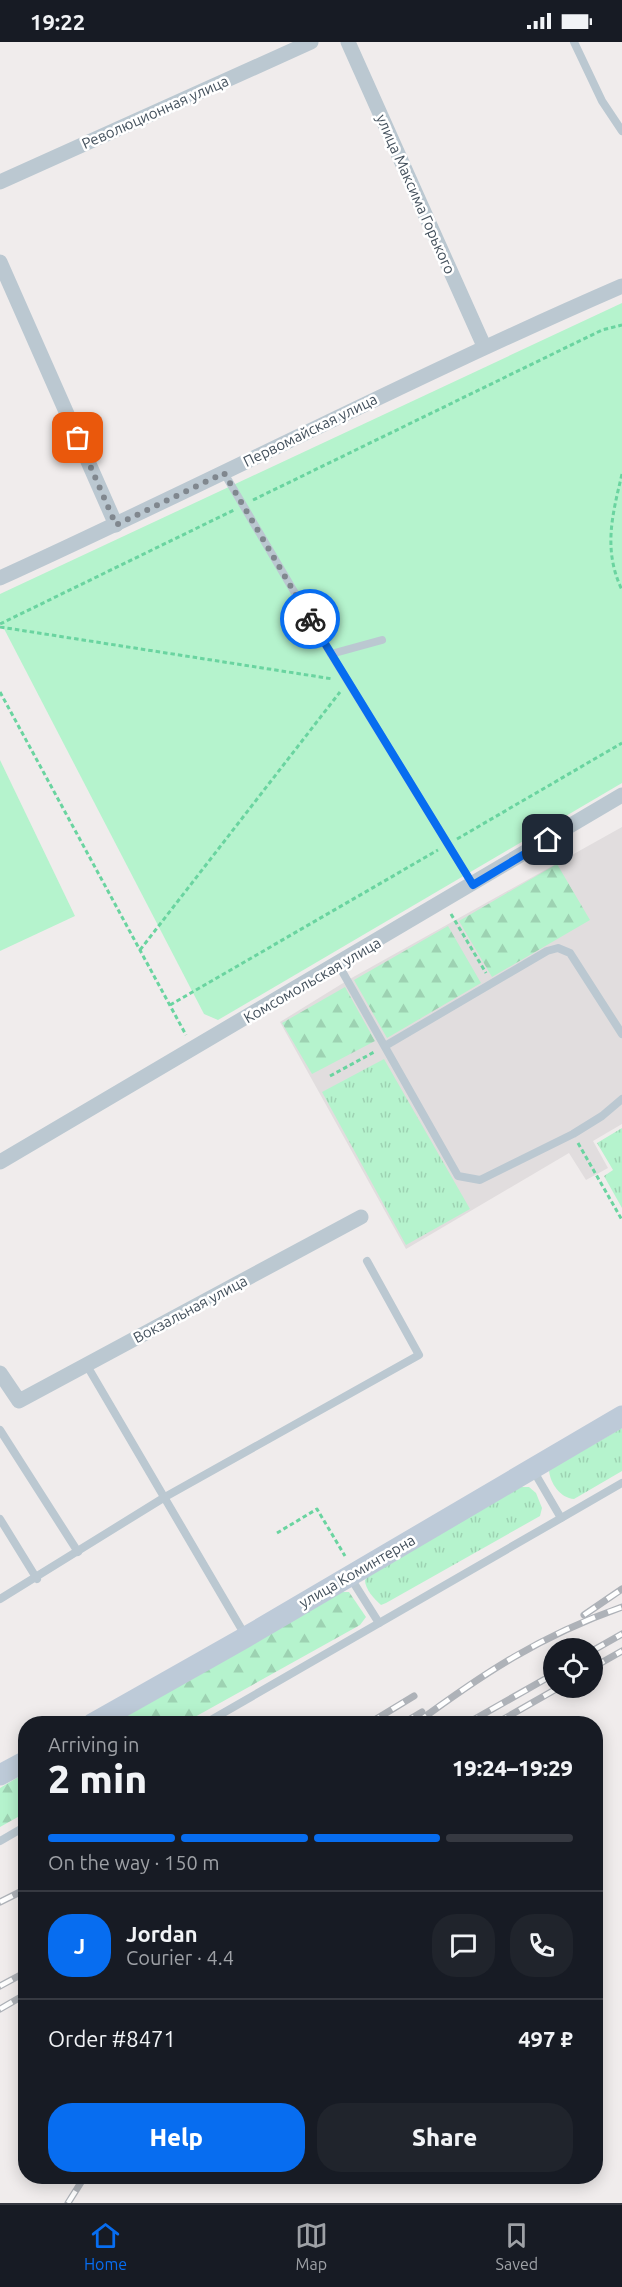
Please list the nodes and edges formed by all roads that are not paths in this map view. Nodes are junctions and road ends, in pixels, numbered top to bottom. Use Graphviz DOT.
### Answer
graph roads {
  1 [pos="310,42"];
  2 [pos="348,42"];
  3 [pos="574,42"];
  4 [pos="622,131"];
  5 [pos="0,182"];
  6 [pos="0,262"];
  7 [pos="622,286"];
  8 [pos="484,346"];
  9 [pos="224,473"];
  10 [pos="116,525"];
  11 [pos="0,578"];
  12 [pos="382,640"];
  13 [pos="330,654"];
  14 [pos="622,795"];
  15 [pos="473,885"];
  16 [pos="338,964"];
  17 [pos="622,1034"];
  18 [pos="385,1046"];
  19 [pos="622,1099"];
  20 [pos="0,1162"];
  21 [pos="361,1217"];
  22 [pos="367,1261"];
  23 [pos="86,1364"];
  24 [pos="0,1373"];
  25 [pos="622,1416"];
  26 [pos="0,1430"];
  27 [pos="532,1469"];
  28 [pos="622,1483"];
  29 [pos="165,1497"];
  30 [pos="561,1518"];
  31 [pos="0,1519"];
  32 [pos="78,1552"];
  33 [pos="348,1568"];
  34 [pos="37,1579"];
  35 [pos="0,1599"];
  36 [pos="379,1623"];
  37 [pos="246,1636"];
  38 [pos="106,1716"];
  39 [pos="218,1716"];
  40 [pos="18,1765"];
  41 [pos="0,1775"];
  42 [pos="18,1831"];
  43 [pos="0,1841"];
  1 -- 5 [label="street, Революционная улица"];
  2 -- 8 [label="street, улица Максима Горького"];
  3 -- 4 [label="lane"];
  6 -- 10 [label="street"];
  7 -- 8 [label="street, Первомайская улица"];
  8 -- 9 [label="street, Первомайская улица"];
  9 -- 10 [label="street, Первомайская улица"];
  9 -- 13 [label="lane"];
  10 -- 11 [label="street, Первомайская улица"];
  12 -- 13 [label="lane"];
  13 -- 15 [label="lane"];
  14 -- 15 [label="street, Комсомольская улица"];
  15 -- 16 [label="street, Комсомольская улица"];
  16 -- 18 [label="lane"];
  16 -- 20 [label="street, Комсомольская улица"];
  17 -- 18 [label="lane"];
  18 -- 19 [label="lane"];
  21 -- 23 [label="street, Вокзальная улица"];
  22 -- 29 [label="lane"];
  23 -- 24 [label="street, Вокзальная улица"];
  23 -- 29 [label="lane"];
  25 -- 27 [label="street, улица Коминтерна"];
  26 -- 32 [label="lane"];
  27 -- 30 [label="lane"];
  27 -- 33 [label="street, улица Коминтерна"];
  28 -- 30 [label="lane"];
  29 -- 32 [label="lane"];
  29 -- 37 [label="lane"];
  30 -- 36 [label="lane"];
  31 -- 34 [label="lane"];
  32 -- 34 [label="lane"];
  33 -- 36 [label="lane"];
  33 -- 37 [label="street, улица Коминтерна"];
  34 -- 35 [label="lane"];
  36 -- 39 [label="lane"];
  37 -- 38 [label="street, улица Коминтерна"];
  40 -- 41 [label="street"];
  42 -- 43 [label="lane"];
}
